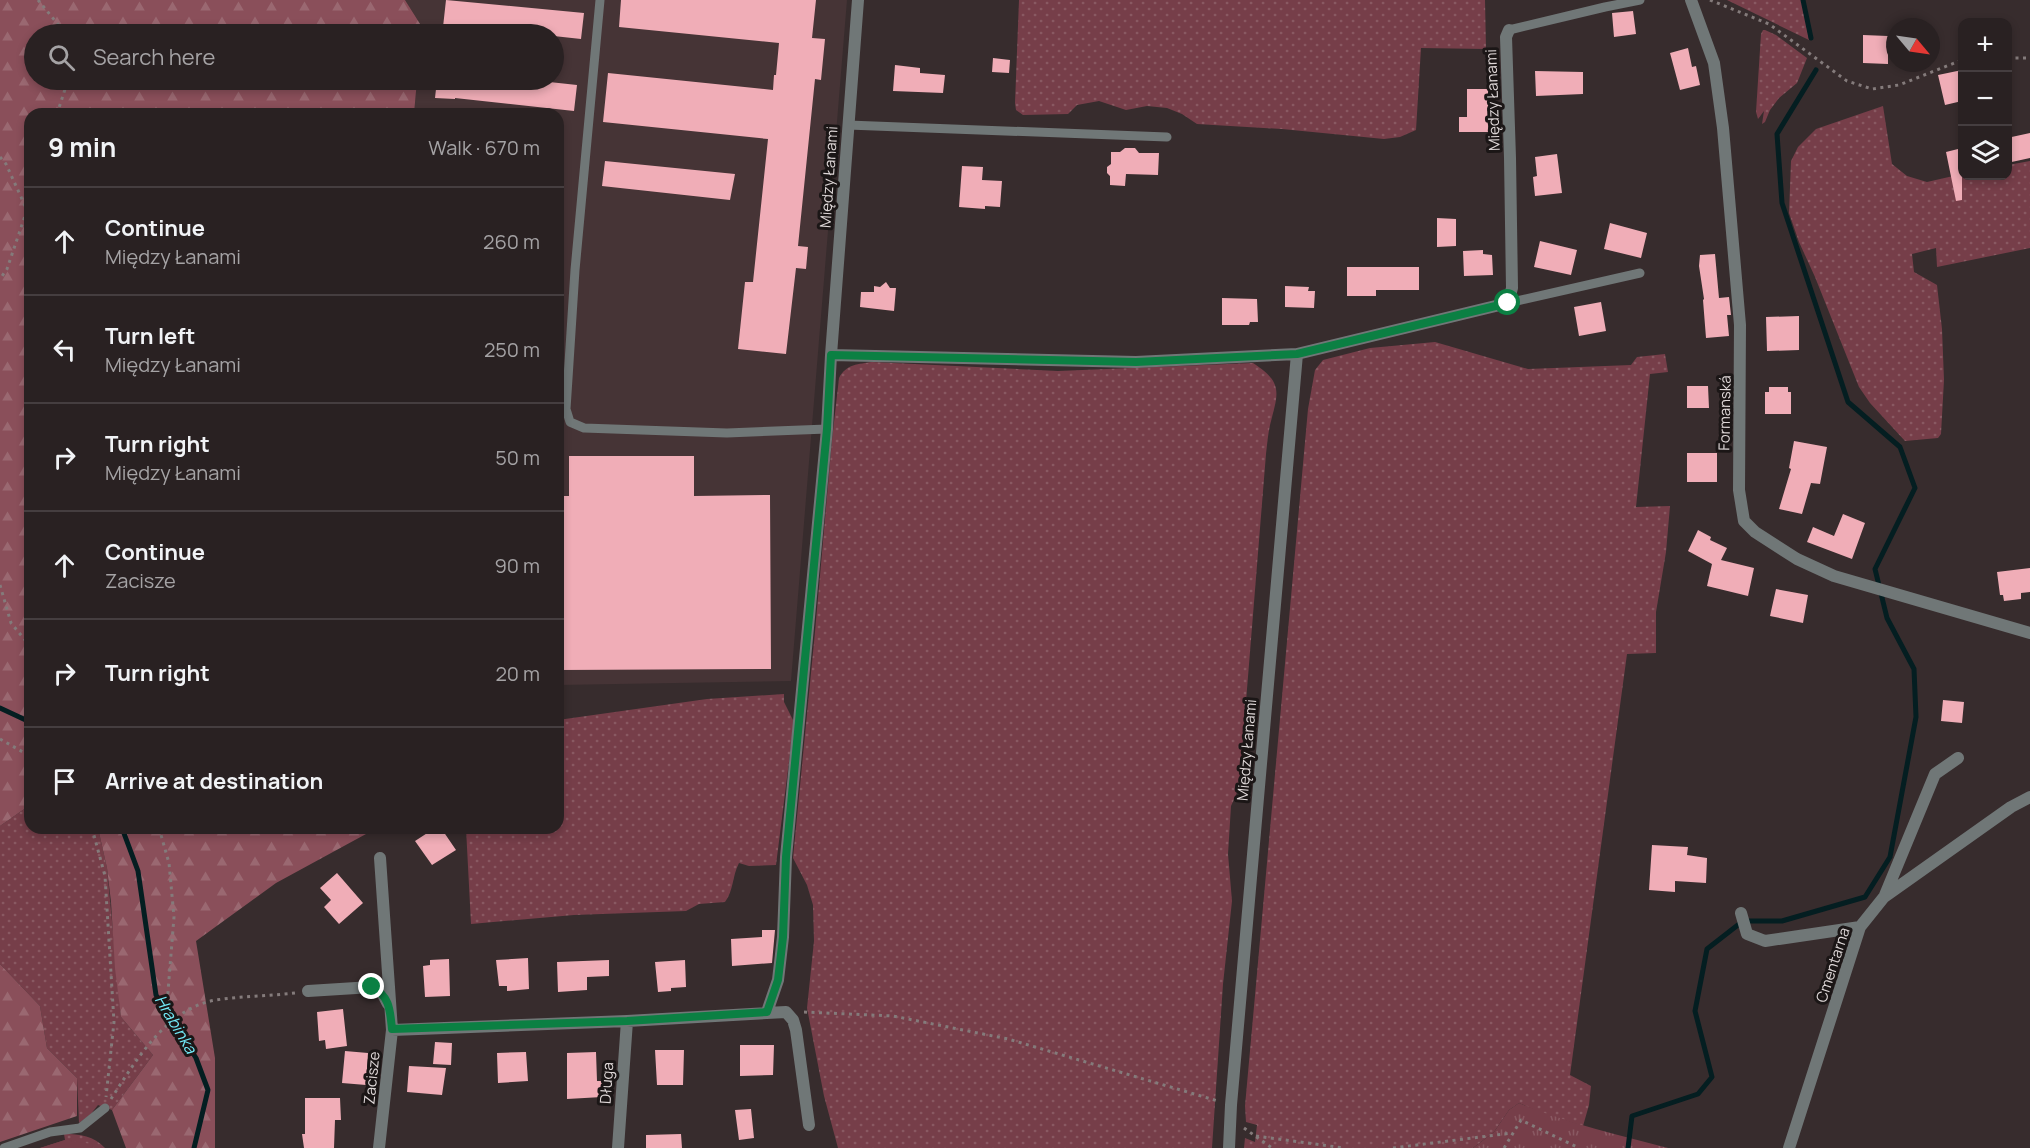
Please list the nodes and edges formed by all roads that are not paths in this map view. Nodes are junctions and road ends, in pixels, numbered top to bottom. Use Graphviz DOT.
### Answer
graph roads {
  1 [pos="600,0"];
  2 [pos="858,0"];
  3 [pos="1640,0"];
  4 [pos="1691,0"];
  5 [pos="1509,30"];
  6 [pos="848,125"];
  7 [pos="1167,137"];
  8 [pos="1640,273"];
  9 [pos="1508,303"];
  10 [pos="1297,354"];
  11 [pos="831,355"];
  12 [pos="827,429"];
  13 [pos="2030,633"];
  14 [pos="1958,758"];
  15 [pos="2030,797"];
  16 [pos="380,858"];
  17 [pos="1884,897"];
  18 [pos="1741,913"];
  19 [pos="1860,927"];
  20 [pos="308,991"];
  21 [pos="390,1008"];
  22 [pos="767,1012"];
  23 [pos="627,1021"];
  24 [pos="392,1029"];
  25 [pos="105,1108"];
  26 [pos="809,1125"];
  27 [pos="4,1148"];
  28 [pos="379,1148"];
  29 [pos="618,1148"];
  30 [pos="1230,1148"];
  31 [pos="1789,1148"];
  1 -- 12 [label="lane"];
  2 -- 6 [label="street, Między Łanami"];
  3 -- 5 [label="lane, Między Łanami"];
  4 -- 13 [label="street, Formanská"];
  5 -- 9 [label="street, Między Łanami"];
  6 -- 7 [label="lane"];
  6 -- 11 [label="street, Między Łanami"];
  8 -- 9 [label="lane"];
  9 -- 10 [label="street"];
  10 -- 11 [label="street"];
  10 -- 30 [label="street, Między Łanami"];
  11 -- 12 [label="street, Między Łanami"];
  12 -- 22 [label="street, Między Łanami"];
  14 -- 17 [label="street"];
  15 -- 17 [label="street, Cmentarna"];
  16 -- 21 [label="street, Zacisze"];
  17 -- 19 [label="street, Cmentarna"];
  18 -- 19 [label="street"];
  19 -- 31 [label="street, Cmentarna"];
  20 -- 21 [label="street"];
  21 -- 24 [label="street, Zacisze"];
  22 -- 23 [label="street"];
  22 -- 26 [label="street"];
  23 -- 24 [label="street"];
  23 -- 29 [label="street, Długa"];
  24 -- 28 [label="street, Zacisze"];
  25 -- 27 [label="lane"];
}
